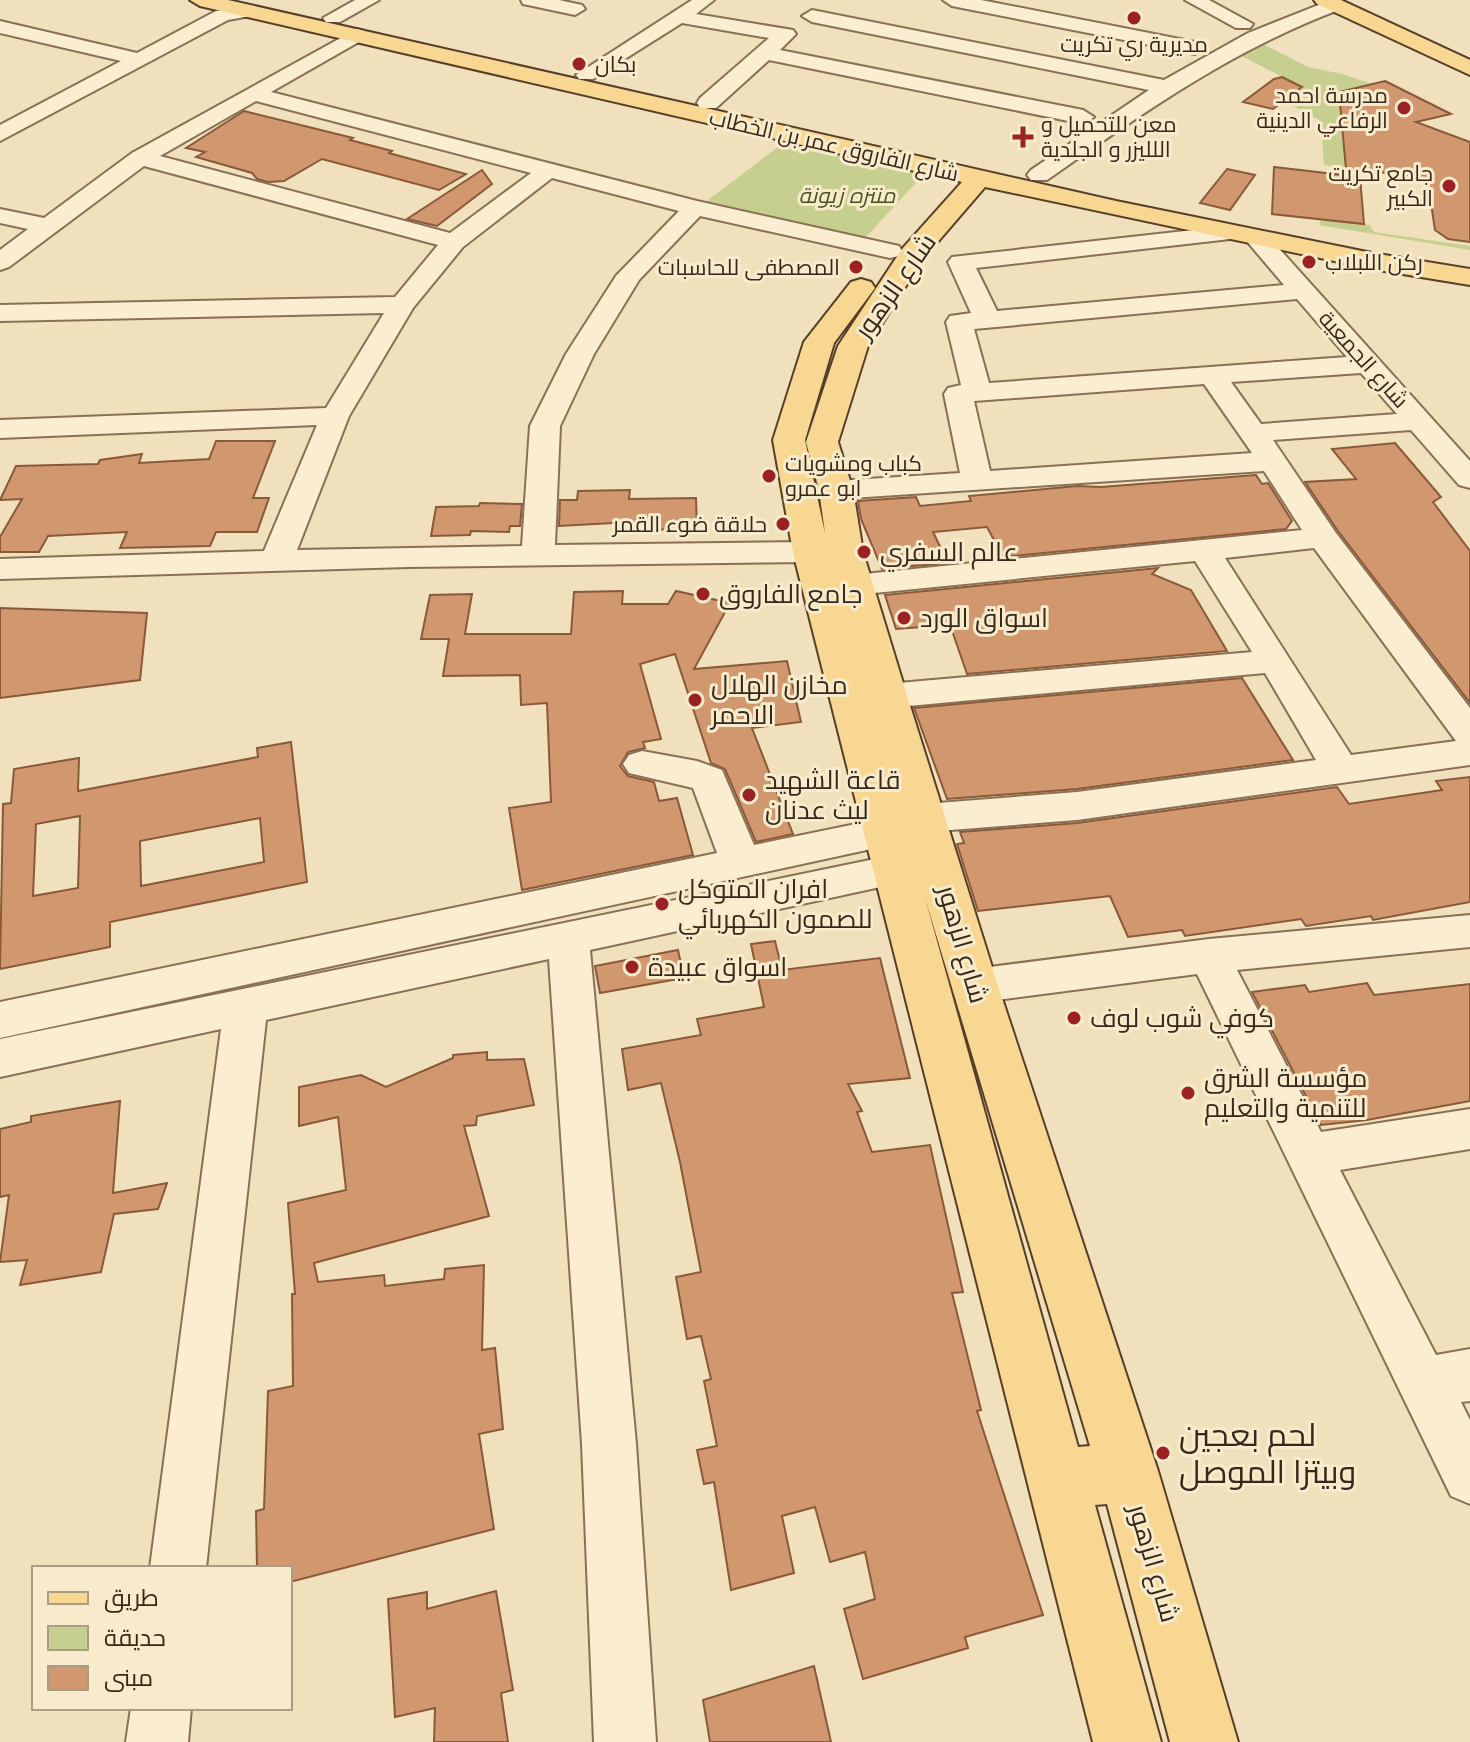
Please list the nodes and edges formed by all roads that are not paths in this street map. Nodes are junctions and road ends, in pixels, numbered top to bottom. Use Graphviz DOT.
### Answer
graph roads {
  1 [pos="200,0"];
  2 [pos="370,0"];
  3 [pos="530,0"];
  4 [pos="705,0"];
  5 [pos="834,0"];
  6 [pos="952,0"];
  7 [pos="1194,0"];
  8 [pos="1298,0"];
  9 [pos="1357,0"];
  10 [pos="1329,2"];
  11 [pos="257,5"];
  12 [pos="583,5"];
  13 [pos="333,9"];
  14 [pos="812,16"];
  15 [pos="680,17"];
  16 [pos="556,21"];
  17 [pos="1243,24"];
  18 [pos="0,27"];
  19 [pos="357,35"];
  20 [pos="784,35"];
  21 [pos="1195,48"];
  22 [pos="1470,52"];
  23 [pos="766,53"];
  24 [pos="137,59"];
  25 [pos="1470,68"];
  26 [pos="586,75"];
  27 [pos="1138,82"];
  28 [pos="1166,87"];
  29 [pos="253,94"];
  30 [pos="708,103"];
  31 [pos="0,115"];
  32 [pos="1083,117"];
  33 [pos="23,121"];
  34 [pos="0,134"];
  35 [pos="1059,134"];
  36 [pos="140,158"];
  37 [pos="550,169"];
  38 [pos="1002,171"];
  39 [pos="695,208"];
  40 [pos="0,216"];
  41 [pos="48,226"];
  42 [pos="1244,236"];
  43 [pos="454,242"];
  44 [pos="890,251"];
  45 [pos="0,262"];
  46 [pos="1468,274"];
  47 [pos="1304,291"];
  48 [pos="402,305"];
  49 [pos="0,313"];
  50 [pos="988,320"];
  51 [pos="836,344"];
  52 [pos="1368,364"];
  53 [pos="1212,375"];
  54 [pos="977,393"];
  55 [pos="335,416"];
  56 [pos="1419,421"];
  57 [pos="0,429"];
  58 [pos="1253,433"];
  59 [pos="1273,461"];
  60 [pos="1470,479"];
  61 [pos="977,481"];
  62 [pos="836,490"];
  63 [pos="1323,538"];
  64 [pos="1205,551"];
  65 [pos="811,552"];
  66 [pos="538,554"];
  67 [pos="277,560"];
  68 [pos="0,569"];
  69 [pos="854,585"];
  70 [pos="1275,661"];
  71 [pos="887,696"];
  72 [pos="1470,734"];
  73 [pos="1470,752"];
  74 [pos="642,764"];
  75 [pos="1341,770"];
  76 [pos="901,840"];
  77 [pos="741,863"];
  78 [pos="1470,931"];
  79 [pos="568,938"];
  80 [pos="1209,956"];
  81 [pos="974,986"];
  82 [pos="246,1006"];
  83 [pos="0,1020"];
  84 [pos="0,1058"];
  85 [pos="1470,1129"];
  86 [pos="1309,1154"];
  87 [pos="1447,1379"];
  88 [pos="1128,1471"];
  89 [pos="1470,1477"];
  90 [pos="1057,1480"];
  91 [pos="178,1566"];
  92 [pos="161,1710"];
  93 [pos="157,1742"];
  94 [pos="625,1742"];
  95 [pos="1127,1742"];
  96 [pos="1204,1742"];
  1 -- 11 [label="main road, شارع الفاروق عمر بن الخطاب"];
  2 -- 13 [label="street"];
  3 -- 12 [label="street"];
  4 -- 15 [label="street"];
  5 -- 14 [label="street"];
  6 -- 21 [label="street"];
  7 -- 17 [label="street"];
  8 -- 17 [label="street"];
  9 -- 22 [label="main road"];
  10 -- 25 [label="main road"];
  10 -- 28 [label="street"];
  11 -- 13 [label="main road"];
  11 -- 19 [label="main road, شارع الفاروق عمر بن الخطاب"];
  11 -- 24 [label="street"];
  12 -- 16 [label="street"];
  13 -- 26 [label="main road"];
  14 -- 20 [label="street"];
  14 -- 27 [label="street"];
  15 -- 20 [label="street"];
  15 -- 26 [label="street"];
  17 -- 21 [label="street"];
  18 -- 24 [label="street"];
  19 -- 29 [label="street"];
  19 -- 38 [label="main road, شارع الفاروق عمر بن الخطاب"];
  20 -- 23 [label="street"];
  21 -- 27 [label="street"];
  23 -- 30 [label="street"];
  23 -- 32 [label="street"];
  24 -- 33 [label="street"];
  26 -- 30 [label="main road"];
  27 -- 28 [label="street"];
  27 -- 32 [label="street"];
  28 -- 38 [label="street"];
  29 -- 36 [label="street"];
  29 -- 37 [label="street"];
  30 -- 38 [label="main road"];
  31 -- 33 [label="street"];
  32 -- 35 [label="street"];
  33 -- 34 [label="street"];
  36 -- 41 [label="street"];
  36 -- 43 [label="street"];
  37 -- 39 [label="street"];
  37 -- 43 [label="street"];
  38 -- 42 [label="main road, شارع الفاروق عمر بن الخطاب"];
  38 -- 44 [label="main road, شارع الزهور"];
  38 -- 46 [label="main road"];
  38 -- 51 [label="main road, شارع الزهور"];
  39 -- 44 [label="street"];
  39 -- 66 [label="street"];
  40 -- 41 [label="street"];
  41 -- 45 [label="street"];
  42 -- 46 [label="main road, شارع الفاروق عمر بن الخطاب"];
  42 -- 47 [label="street, شارع الجمعية"];
  42 -- 50 [label="street"];
  43 -- 48 [label="street"];
  44 -- 51 [label="main road, شارع الزهور"];
  47 -- 50 [label="street"];
  47 -- 52 [label="street, شارع الجمعية"];
  48 -- 49 [label="street"];
  48 -- 55 [label="street"];
  50 -- 54 [label="street"];
  51 -- 62 [label="main road, شارع الزهور"];
  51 -- 65 [label="main road, شارع الزهور"];
  52 -- 53 [label="street"];
  52 -- 56 [label="street, شارع الجمعية"];
  53 -- 54 [label="street"];
  53 -- 58 [label="street"];
  54 -- 61 [label="street"];
  55 -- 57 [label="street"];
  55 -- 67 [label="street"];
  56 -- 58 [label="street"];
  56 -- 60 [label="street, شارع الجمعية"];
  58 -- 59 [label="street"];
  59 -- 61 [label="street"];
  59 -- 63 [label="street"];
  61 -- 62 [label="street"];
  62 -- 69 [label="main road, شارع الزهور"];
  63 -- 64 [label="street"];
  63 -- 72 [label="street"];
  64 -- 69 [label="street"];
  64 -- 70 [label="street"];
  65 -- 66 [label="street"];
  65 -- 76 [label="main road, شارع الزهور"];
  66 -- 67 [label="street"];
  67 -- 68 [label="street"];
  69 -- 71 [label="main road, شارع الزهور"];
  70 -- 71 [label="street"];
  70 -- 75 [label="street"];
  71 -- 76 [label="main road, شارع الزهور"];
  73 -- 75 [label="street"];
  74 -- 77 [label="street"];
  75 -- 76 [label="street"];
  76 -- 77 [label="street"];
  76 -- 79 [label="street"];
  76 -- 81 [label="main road, شارع الزهور"];
  76 -- 90 [label="main road, شارع الزهور"];
  77 -- 83 [label="street"];
  78 -- 80 [label="street"];
  79 -- 82 [label="street"];
  79 -- 94 [label="street"];
  80 -- 81 [label="street"];
  80 -- 86 [label="street"];
  81 -- 88 [label="main road, شارع الزهور"];
  82 -- 84 [label="street"];
  82 -- 91 [label="street"];
  85 -- 86 [label="street"];
  86 -- 87 [label="street"];
  87 -- 89 [label="street"];
  88 -- 90 [label="main road"];
  88 -- 96 [label="main road, شارع الزهور"];
  90 -- 95 [label="main road, شارع الزهور"];
  92 -- 93 [label="street"];
}
